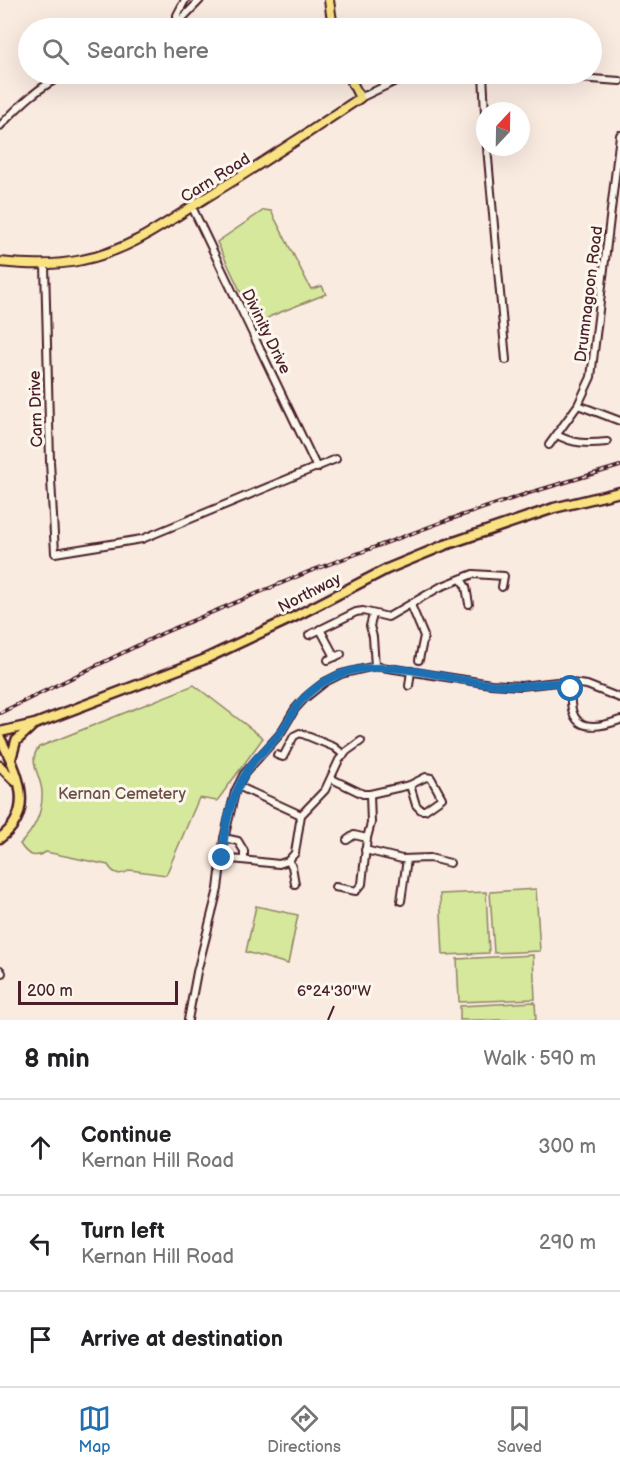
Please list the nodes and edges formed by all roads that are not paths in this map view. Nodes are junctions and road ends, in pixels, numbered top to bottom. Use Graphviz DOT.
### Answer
graph roads {
  1 [pos="185,0"];
  2 [pos="200,0"];
  3 [pos="329,0"];
  4 [pos="176,18"];
  5 [pos="183,18"];
  6 [pos="332,18"];
  7 [pos="602,80"];
  8 [pos="620,81"];
  9 [pos="47,84"];
  10 [pos="353,84"];
  11 [pos="389,84"];
  12 [pos="484,84"];
  13 [pos="360,98"];
  14 [pos="484,102"];
  15 [pos="0,126"];
  16 [pos="620,135"];
  17 [pos="488,156"];
  18 [pos="192,207"];
  19 [pos="0,262"];
  20 [pos="45,265"];
  21 [pos="506,360"];
  22 [pos="579,405"];
  23 [pos="620,421"];
  24 [pos="557,435"];
  25 [pos="607,442"];
  26 [pos="549,445"];
  27 [pos="336,459"];
  28 [pos="316,468"];
  29 [pos="620,492"];
  30 [pos="461,579"];
  31 [pos="502,588"];
  32 [pos="468,595"];
  33 [pos="460,596"];
  34 [pos="469,604"];
  35 [pos="411,605"];
  36 [pos="373,615"];
  37 [pos="321,629"];
  38 [pos="309,635"];
  39 [pos="421,652"];
  40 [pos="430,654"];
  41 [pos="328,660"];
  42 [pos="419,660"];
  43 [pos="375,666"];
  44 [pos="411,671"];
  45 [pos="572,683"];
  46 [pos="409,686"];
  47 [pos="620,697"];
  48 [pos="620,720"];
  49 [pos="34,724"];
  50 [pos="16,729"];
  51 [pos="0,732"];
  52 [pos="0,738"];
  53 [pos="361,741"];
  54 [pos="277,754"];
  55 [pos="344,755"];
  56 [pos="11,761"];
  57 [pos="0,766"];
  58 [pos="332,779"];
  59 [pos="410,784"];
  60 [pos="20,786"];
  61 [pos="238,786"];
  62 [pos="370,794"];
  63 [pos="301,815"];
  64 [pos="0,838"];
  65 [pos="224,838"];
  66 [pos="367,838"];
  67 [pos="347,841"];
  68 [pos="365,850"];
  69 [pos="222,858"];
  70 [pos="407,859"];
  71 [pos="244,860"];
  72 [pos="288,861"];
  73 [pos="450,863"];
  74 [pos="285,876"];
  75 [pos="293,876"];
  76 [pos="294,884"];
  77 [pos="335,887"];
  78 [pos="403,897"];
  79 [pos="188,1020"];
  1 -- 4 [label="street"];
  2 -- 5 [label="street"];
  3 -- 6 [label="main road"];
  7 -- 8 [label="street"];
  9 -- 15 [label="street"];
  10 -- 13 [label="main road"];
  11 -- 13 [label="street, Carn Road"];
  12 -- 14 [label="street"];
  13 -- 18 [label="main road, Carn Road"];
  16 -- 22 [label="street, Drumnagoon Road"];
  17 -- 21 [label="street"];
  18 -- 20 [label="main road, Carn Road"];
  18 -- 28 [label="street, Divinity Drive"];
  19 -- 20 [label="main road, Carn Road"];
  20 -- 28 [label="street, Carn Drive"];
  22 -- 23 [label="street"];
  22 -- 24 [label="street, Drumnagoon Road"];
  24 -- 25 [label="street"];
  24 -- 26 [label="street, Drumnagoon Road"];
  27 -- 28 [label="street"];
  29 -- 49 [label="highway, Northway"];
  30 -- 31 [label="street"];
  30 -- 32 [label="street"];
  30 -- 35 [label="street"];
  32 -- 33 [label="street"];
  32 -- 34 [label="street"];
  35 -- 36 [label="street"];
  35 -- 39 [label="street"];
  36 -- 37 [label="street"];
  36 -- 43 [label="street"];
  37 -- 38 [label="street"];
  37 -- 41 [label="street"];
  39 -- 40 [label="street"];
  39 -- 42 [label="street"];
  43 -- 44 [label="street"];
  43 -- 61 [label="street"];
  44 -- 45 [label="street"];
  44 -- 46 [label="street"];
  45 -- 47 [label="street"];
  45 -- 48 [label="street"];
  49 -- 50 [label="highway, Northway"];
  49 -- 56 [label="highway"];
  50 -- 51 [label="highway, Northway"];
  50 -- 52 [label="highway, Northway"];
  52 -- 56 [label="highway"];
  53 -- 55 [label="street"];
  54 -- 55 [label="street"];
  55 -- 58 [label="street"];
  56 -- 60 [label="highway"];
  57 -- 60 [label="highway"];
  58 -- 62 [label="street"];
  58 -- 63 [label="street"];
  59 -- 59 [label="street"];
  59 -- 62 [label="street"];
  60 -- 64 [label="highway"];
  61 -- 63 [label="street"];
  61 -- 65 [label="street"];
  62 -- 66 [label="street"];
  63 -- 72 [label="street"];
  65 -- 69 [label="street"];
  65 -- 71 [label="street"];
  66 -- 67 [label="street"];
  66 -- 68 [label="street"];
  68 -- 70 [label="street"];
  68 -- 77 [label="street"];
  69 -- 71 [label="street"];
  69 -- 79 [label="street"];
  70 -- 73 [label="street"];
  70 -- 78 [label="street"];
  71 -- 72 [label="street"];
  72 -- 75 [label="street"];
  74 -- 75 [label="street"];
  75 -- 76 [label="street"];
}
